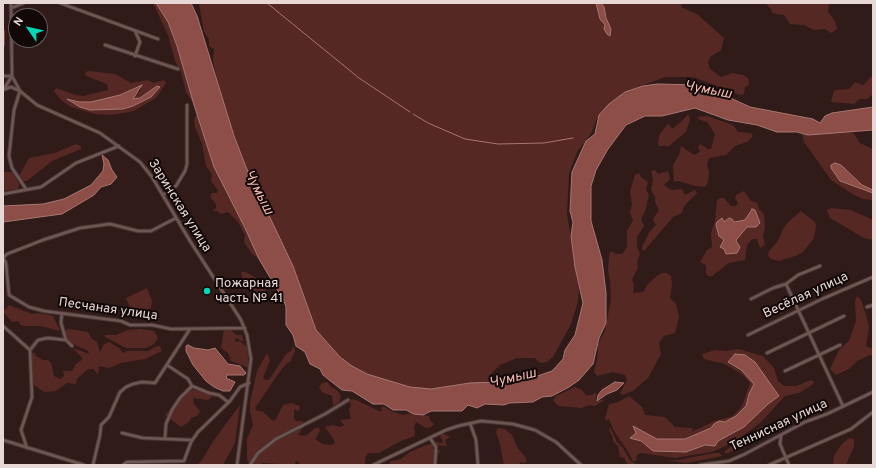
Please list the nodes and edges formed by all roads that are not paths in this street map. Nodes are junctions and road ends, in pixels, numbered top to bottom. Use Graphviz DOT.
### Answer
graph roads {
  1 [pos="11,3"];
  2 [pos="24,3"];
  3 [pos="60,3"];
  4 [pos="11,8"];
  5 [pos="134,30"];
  6 [pos="158,39"];
  7 [pos="105,45"];
  8 [pos="12,48"];
  9 [pos="135,56"];
  10 [pos="178,69"];
  11 [pos="3,76"];
  12 [pos="12,76"];
  13 [pos="3,90"];
  14 [pos="20,91"];
  15 [pos="187,105"];
  16 [pos="120,146"];
  17 [pos="26,189"];
  18 [pos="3,194"];
  19 [pos="163,195"];
  20 [pos="176,218"];
  21 [pos="3,258"];
  22 [pos="820,266"];
  23 [pos="873,277"];
  24 [pos="786,284"];
  25 [pos="750,299"];
  26 [pos="873,304"];
  27 [pos="867,307"];
  28 [pos="798,311"];
  29 [pos="62,313"];
  30 [pos="844,316"];
  31 [pos="3,326"];
  32 [pos="245,328"];
  33 [pos="190,329"];
  34 [pos="810,333"];
  35 [pos="748,335"];
  36 [pos="66,340"];
  37 [pos="840,345"];
  38 [pos="72,346"];
  39 [pos="30,350"];
  40 [pos="766,353"];
  41 [pos="820,355"];
  42 [pos="166,365"];
  43 [pos="784,371"];
  44 [pos="248,383"];
  45 [pos="192,386"];
  46 [pos="873,392"];
  47 [pos="348,400"];
  48 [pos="228,402"];
  49 [pos="844,406"];
  50 [pos="873,412"];
  51 [pos="470,423"];
  52 [pos="122,433"];
  53 [pos="781,435"];
  54 [pos="165,438"];
  55 [pos="430,438"];
  56 [pos="772,439"];
  57 [pos="3,440"];
  58 [pos="192,440"];
  59 [pos="780,444"];
  60 [pos="27,448"];
  61 [pos="786,458"];
  62 [pos="84,465"];
  63 [pos="93,465"];
  64 [pos="123,465"];
  65 [pos="237,465"];
  66 [pos="250,465"];
  67 [pos="373,465"];
  68 [pos="435,465"];
  69 [pos="478,465"];
  70 [pos="581,465"];
  71 [pos="700,465"];
  72 [pos="769,465"];
  73 [pos="789,465"];
  1 -- 4 [label="street, Заринская улица"];
  2 -- 4 [label="street"];
  3 -- 5 [label="street"];
  5 -- 6 [label="street"];
  5 -- 9 [label="street"];
  7 -- 9 [label="street"];
  8 -- 12 [label="street, Заринская улица"];
  9 -- 10 [label="street"];
  11 -- 12 [label="street"];
  12 -- 13 [label="street"];
  12 -- 14 [label="street, Заринская улица"];
  13 -- 14 [label="street"];
  14 -- 16 [label="street, Заринская улица"];
  14 -- 17 [label="street"];
  15 -- 19 [label="street"];
  16 -- 17 [label="street"];
  16 -- 19 [label="street, Заринская улица"];
  17 -- 18 [label="street"];
  19 -- 20 [label="street, Заринская улица"];
  20 -- 21 [label="street"];
  20 -- 32 [label="street, Заринская улица"];
  21 -- 29 [label="street, Песчаная улица"];
  22 -- 24 [label="street"];
  23 -- 28 [label="street, Весёлая улица"];
  24 -- 25 [label="street"];
  24 -- 28 [label="street"];
  26 -- 27 [label="street"];
  28 -- 34 [label="street"];
  28 -- 35 [label="street, Весёлая улица"];
  29 -- 33 [label="street, Песчаная улица"];
  29 -- 36 [label="street"];
  30 -- 34 [label="street"];
  31 -- 39 [label="street"];
  32 -- 33 [label="street, Песчаная улица"];
  32 -- 44 [label="street, Заринская улица"];
  33 -- 42 [label="street"];
  34 -- 40 [label="street"];
  34 -- 41 [label="street"];
  36 -- 38 [label="street"];
  36 -- 39 [label="street"];
  37 -- 41 [label="street"];
  39 -- 60 [label="street"];
  41 -- 43 [label="street"];
  41 -- 49 [label="street"];
  42 -- 45 [label="street"];
  42 -- 63 [label="street"];
  44 -- 48 [label="street"];
  44 -- 65 [label="street, Заринская улица"];
  45 -- 48 [label="street"];
  45 -- 54 [label="street"];
  46 -- 49 [label="street, Теннисная улица"];
  47 -- 66 [label="street"];
  48 -- 58 [label="street"];
  49 -- 53 [label="street, Теннисная улица"];
  50 -- 61 [label="street"];
  51 -- 55 [label="street"];
  51 -- 69 [label="street"];
  51 -- 70 [label="street"];
  52 -- 54 [label="street"];
  53 -- 56 [label="street, Теннисная улица"];
  53 -- 59 [label="street"];
  54 -- 58 [label="street"];
  55 -- 67 [label="street"];
  55 -- 68 [label="street"];
  56 -- 59 [label="street"];
  56 -- 71 [label="street, Теннисная улица"];
  57 -- 60 [label="street"];
  58 -- 64 [label="street"];
  59 -- 61 [label="street"];
  60 -- 62 [label="street"];
  61 -- 72 [label="street"];
  61 -- 73 [label="street"];
}
